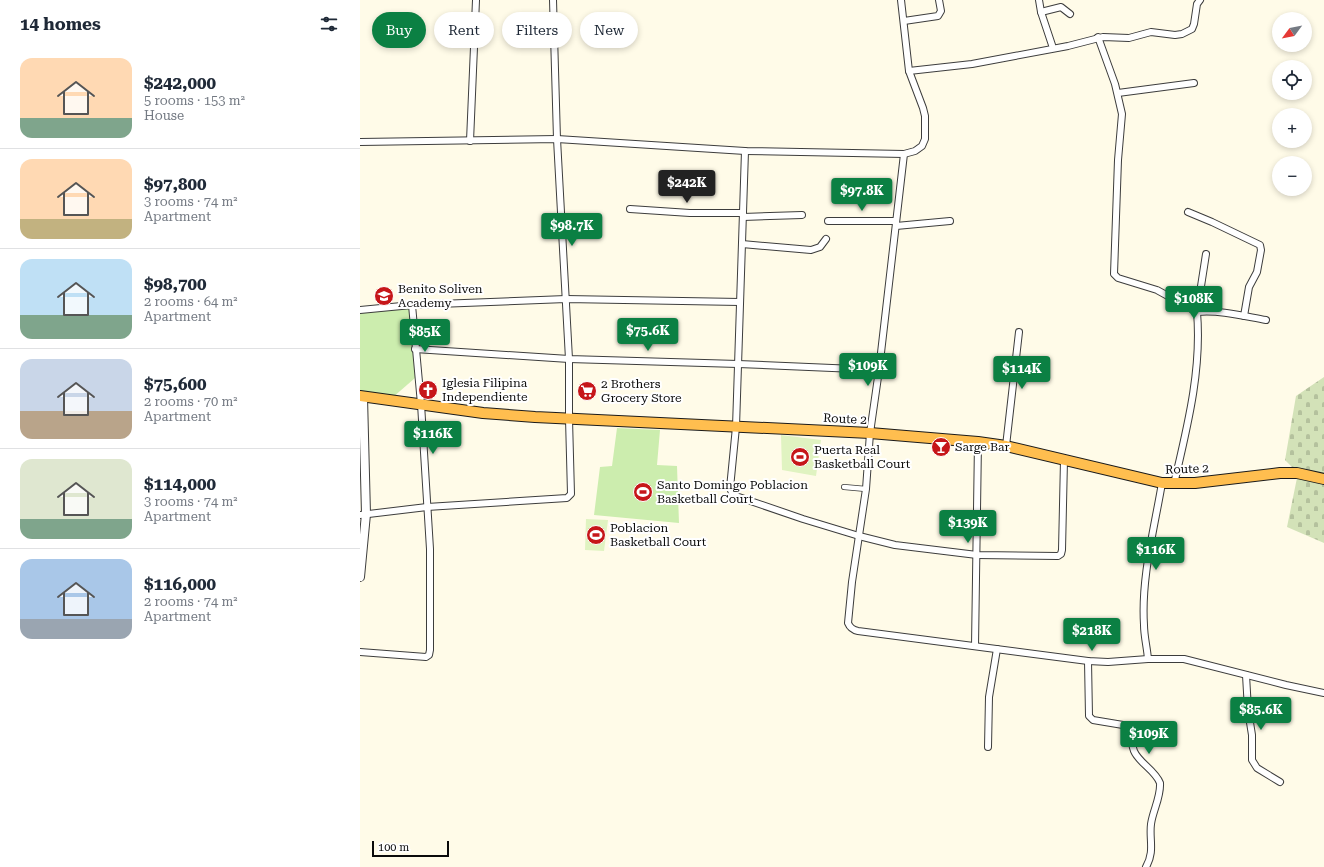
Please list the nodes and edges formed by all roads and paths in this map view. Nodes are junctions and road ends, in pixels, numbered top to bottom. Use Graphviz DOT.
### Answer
graph roads {
  1 [pos="476,0"];
  2 [pos="553,0"];
  3 [pos="901,0"];
  4 [pos="939,0"];
  5 [pos="1039,0"];
  6 [pos="1200,0"];
  7 [pos="1041,12"];
  8 [pos="1070,14"];
  9 [pos="904,21"];
  10 [pos="1098,38"];
  11 [pos="1052,48"];
  12 [pos="909,71"];
  13 [pos="1194,83"];
  14 [pos="1118,93"];
  15 [pos="557,139"];
  16 [pos="470,141"];
  17 [pos="360,142"];
  18 [pos="745,151"];
  19 [pos="904,154"];
  20 [pos="630,209"];
  21 [pos="1188,212"];
  22 [pos="743,215"];
  23 [pos="802,215"];
  24 [pos="828,221"];
  25 [pos="950,221"];
  26 [pos="896,224"];
  27 [pos="826,239"];
  28 [pos="742,244"];
  29 [pos="1206,254"];
  30 [pos="566,299"];
  31 [pos="740,302"];
  32 [pos="412,305"];
  33 [pos="360,310"];
  34 [pos="1197,312"];
  35 [pos="1244,316"];
  36 [pos="1266,320"];
  37 [pos="1019,332"];
  38 [pos="415,349"];
  39 [pos="569,359"];
  40 [pos="738,364"];
  41 [pos="879,370"];
  42 [pos="361,396"];
  43 [pos="421,404"];
  44 [pos="569,419"];
  45 [pos="736,426"];
  46 [pos="870,433"];
  47 [pos="978,442"];
  48 [pos="1006,446"];
  49 [pos="1064,460"];
  50 [pos="1324,479"];
  51 [pos="1162,484"];
  52 [pos="1174,484"];
  53 [pos="844,487"];
  54 [pos="866,489"];
  55 [pos="428,507"];
  56 [pos="363,514"];
  57 [pos="860,536"];
  58 [pos="977,555"];
  59 [pos="360,577"];
  60 [pos="975,646"];
  61 [pos="997,649"];
  62 [pos="360,652"];
  63 [pos="1148,659"];
  64 [pos="1088,661"];
  65 [pos="1246,675"];
  66 [pos="1324,692"];
  67 [pos="988,747"];
  68 [pos="1280,782"];
  69 [pos="1146,867"];
  1 -- 16 [label="street"];
  2 -- 15 [label="street"];
  3 -- 9 [label="street"];
  4 -- 9 [label="street"];
  5 -- 7 [label="street"];
  6 -- 10 [label="street"];
  7 -- 8 [label="street"];
  7 -- 11 [label="street"];
  9 -- 12 [label="street"];
  10 -- 11 [label="street"];
  10 -- 14 [label="street"];
  11 -- 12 [label="street"];
  12 -- 19 [label="street"];
  13 -- 14 [label="street"];
  14 -- 34 [label="street"];
  15 -- 16 [label="street"];
  15 -- 18 [label="street"];
  15 -- 30 [label="street"];
  16 -- 17 [label="street"];
  18 -- 19 [label="street"];
  18 -- 22 [label="street"];
  19 -- 26 [label="street"];
  20 -- 22 [label="street"];
  21 -- 35 [label="street"];
  22 -- 23 [label="street"];
  22 -- 28 [label="street"];
  24 -- 26 [label="street"];
  25 -- 26 [label="street"];
  26 -- 41 [label="street"];
  27 -- 28 [label="street"];
  28 -- 31 [label="street"];
  29 -- 34 [label="street"];
  30 -- 31 [label="street"];
  30 -- 32 [label="street"];
  30 -- 39 [label="street"];
  31 -- 40 [label="street"];
  32 -- 33 [label="street"];
  32 -- 38 [label="street"];
  34 -- 35 [label="street"];
  34 -- 52 [label="street"];
  35 -- 36 [label="street"];
  37 -- 48 [label="street"];
  38 -- 39 [label="street"];
  38 -- 43 [label="street"];
  39 -- 40 [label="street"];
  39 -- 44 [label="street"];
  40 -- 41 [label="street"];
  40 -- 45 [label="street"];
  41 -- 46 [label="street"];
  42 -- 43 [label="highway, Route 2"];
  42 -- 56 [label="street"];
  43 -- 44 [label="highway, Route 2"];
  43 -- 55 [label="street"];
  44 -- 45 [label="highway, Route 2"];
  44 -- 55 [label="street"];
  45 -- 46 [label="highway, Route 2"];
  45 -- 57 [label="street"];
  46 -- 47 [label="highway, Route 2"];
  46 -- 54 [label="street"];
  47 -- 48 [label="highway, Route 2"];
  47 -- 58 [label="street"];
  48 -- 49 [label="highway, Route 2"];
  49 -- 51 [label="highway, Route 2"];
  49 -- 58 [label="street"];
  50 -- 52 [label="highway, Route 2"];
  51 -- 52 [label="highway, Route 2"];
  51 -- 63 [label="street"];
  53 -- 54 [label="street"];
  54 -- 57 [label="street"];
  55 -- 56 [label="street"];
  55 -- 62 [label="street"];
  56 -- 59 [label="street"];
  57 -- 58 [label="street"];
  57 -- 60 [label="street"];
  58 -- 60 [label="street"];
  60 -- 61 [label="street"];
  61 -- 64 [label="street"];
  61 -- 67 [label="street"];
  63 -- 64 [label="street"];
  63 -- 65 [label="street"];
  64 -- 69 [label="street"];
  65 -- 66 [label="street"];
  65 -- 68 [label="street"];
}
